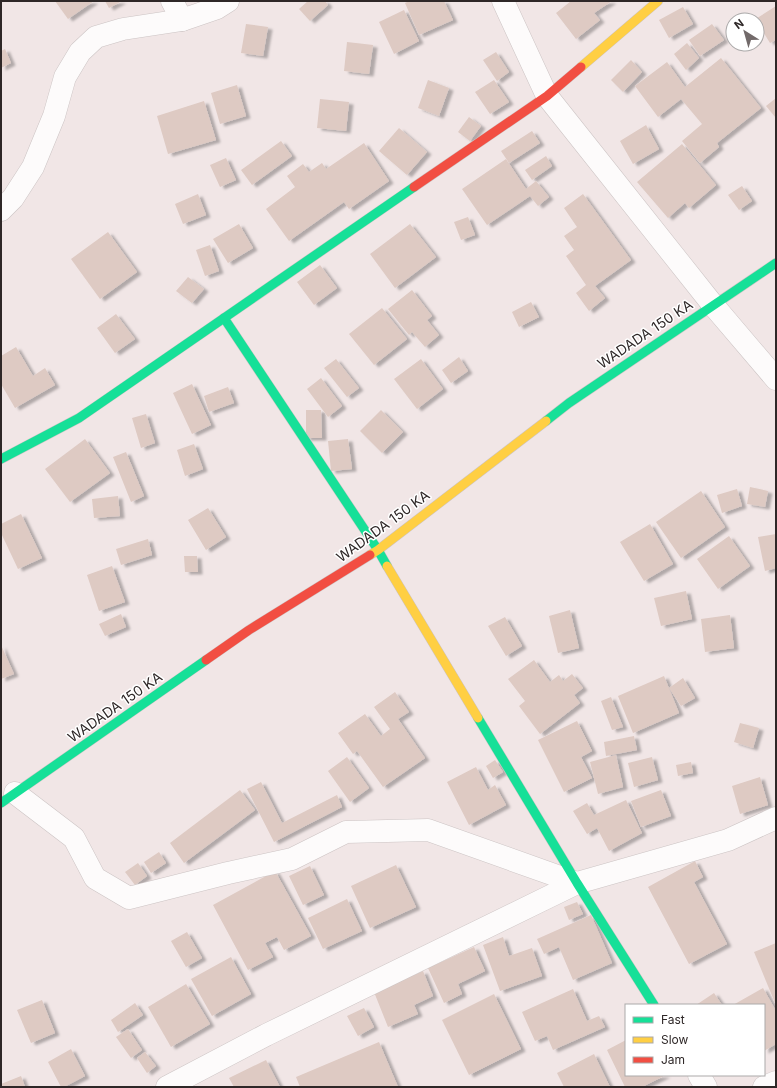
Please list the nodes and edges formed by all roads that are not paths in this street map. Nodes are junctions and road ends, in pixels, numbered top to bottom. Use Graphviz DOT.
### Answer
graph roads {
  1 [pos="172,1"];
  2 [pos="228,1"];
  3 [pos="503,1"];
  4 [pos="658,1"];
  5 [pos="182,20"];
  6 [pos="547,96"];
  7 [pos="1,210"];
  8 [pos="776,263"];
  9 [pos="713,305"];
  10 [pos="224,318"];
  11 [pos="776,379"];
  12 [pos="1,459"];
  13 [pos="378,550"];
  14 [pos="8,798"];
  15 [pos="776,818"];
  16 [pos="577,884"];
  17 [pos="653,1004"];
  18 [pos="700,1076"];
  19 [pos="776,1082"];
  20 [pos="167,1087"];
  21 [pos="706,1087"];
  22 [pos="764,1087"];
  1 -- 5 [label="street"];
  2 -- 5 [label="street"];
  3 -- 6 [label="street"];
  4 -- 6 [label="street"];
  5 -- 7 [label="street"];
  6 -- 9 [label="street"];
  6 -- 10 [label="street"];
  8 -- 9 [label="street, WADADA 150 KA"];
  9 -- 11 [label="street"];
  9 -- 13 [label="street, WADADA 150 KA"];
  10 -- 12 [label="street"];
  10 -- 13 [label="street"];
  13 -- 14 [label="street, WADADA 150 KA"];
  13 -- 16 [label="street"];
  14 -- 16 [label="street"];
  15 -- 16 [label="street"];
  16 -- 17 [label="street"];
  16 -- 20 [label="street"];
  18 -- 21 [label="street"];
  19 -- 22 [label="street"];
}
